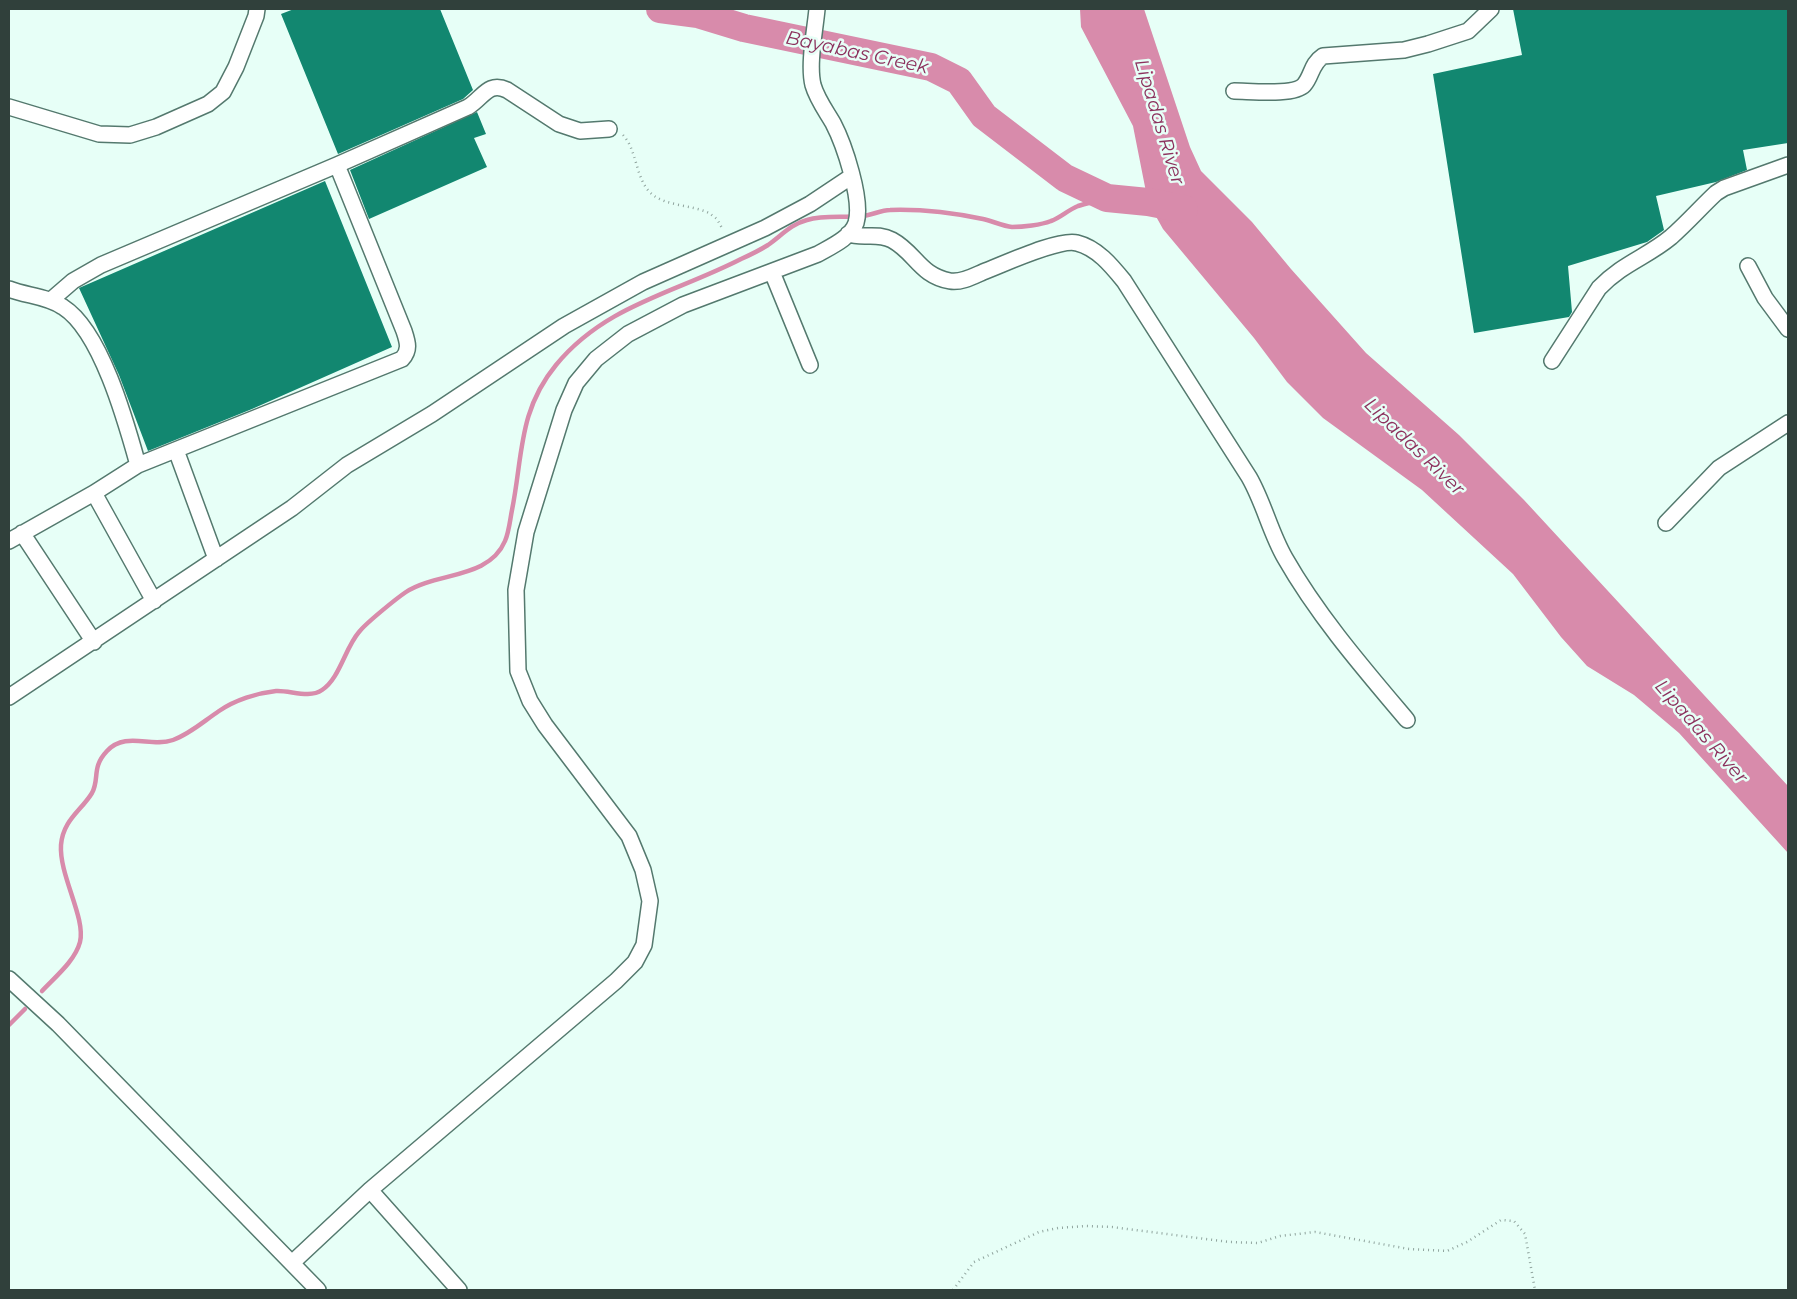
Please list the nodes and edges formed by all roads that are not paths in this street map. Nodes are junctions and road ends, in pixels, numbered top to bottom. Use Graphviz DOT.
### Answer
graph roads {
  1 [pos="257,9"];
  2 [pos="817,9"];
  3 [pos="1491,9"];
  4 [pos="1234,91"];
  5 [pos="9,106"];
  6 [pos="609,129"];
  7 [pos="337,165"];
  8 [pos="1788,165"];
  9 [pos="852,176"];
  10 [pos="853,223"];
  11 [pos="1748,266"];
  12 [pos="772,272"];
  13 [pos="9,289"];
  14 [pos="51,300"];
  15 [pos="1788,329"];
  16 [pos="1552,361"];
  17 [pos="810,365"];
  18 [pos="1788,423"];
  19 [pos="176,450"];
  20 [pos="138,465"];
  21 [pos="94,493"];
  22 [pos="1666,523"];
  23 [pos="22,533"];
  24 [pos="9,541"];
  25 [pos="216,558"];
  26 [pos="154,601"];
  27 [pos="94,642"];
  28 [pos="9,697"];
  29 [pos="1407,720"];
  30 [pos="9,979"];
  31 [pos="370,1190"];
  32 [pos="293,1262"];
  33 [pos="318,1290"];
  34 [pos="459,1290"];
  1 -- 5 [label="street"];
  2 -- 9 [label="street"];
  3 -- 4 [label="street"];
  6 -- 7 [label="street"];
  7 -- 14 [label="street"];
  7 -- 19 [label="street"];
  8 -- 16 [label="street"];
  9 -- 10 [label="street"];
  9 -- 25 [label="street"];
  10 -- 12 [label="street"];
  10 -- 29 [label="street"];
  11 -- 15 [label="street"];
  12 -- 17 [label="street"];
  12 -- 31 [label="street"];
  13 -- 14 [label="street"];
  14 -- 20 [label="street"];
  18 -- 22 [label="street"];
  19 -- 20 [label="street"];
  19 -- 25 [label="street"];
  20 -- 21 [label="street"];
  21 -- 23 [label="street"];
  21 -- 26 [label="street"];
  23 -- 24 [label="street"];
  23 -- 27 [label="street"];
  25 -- 26 [label="street"];
  26 -- 27 [label="street"];
  27 -- 28 [label="street"];
  30 -- 32 [label="street"];
  31 -- 32 [label="street"];
  31 -- 34 [label="street"];
  32 -- 33 [label="street"];
}
